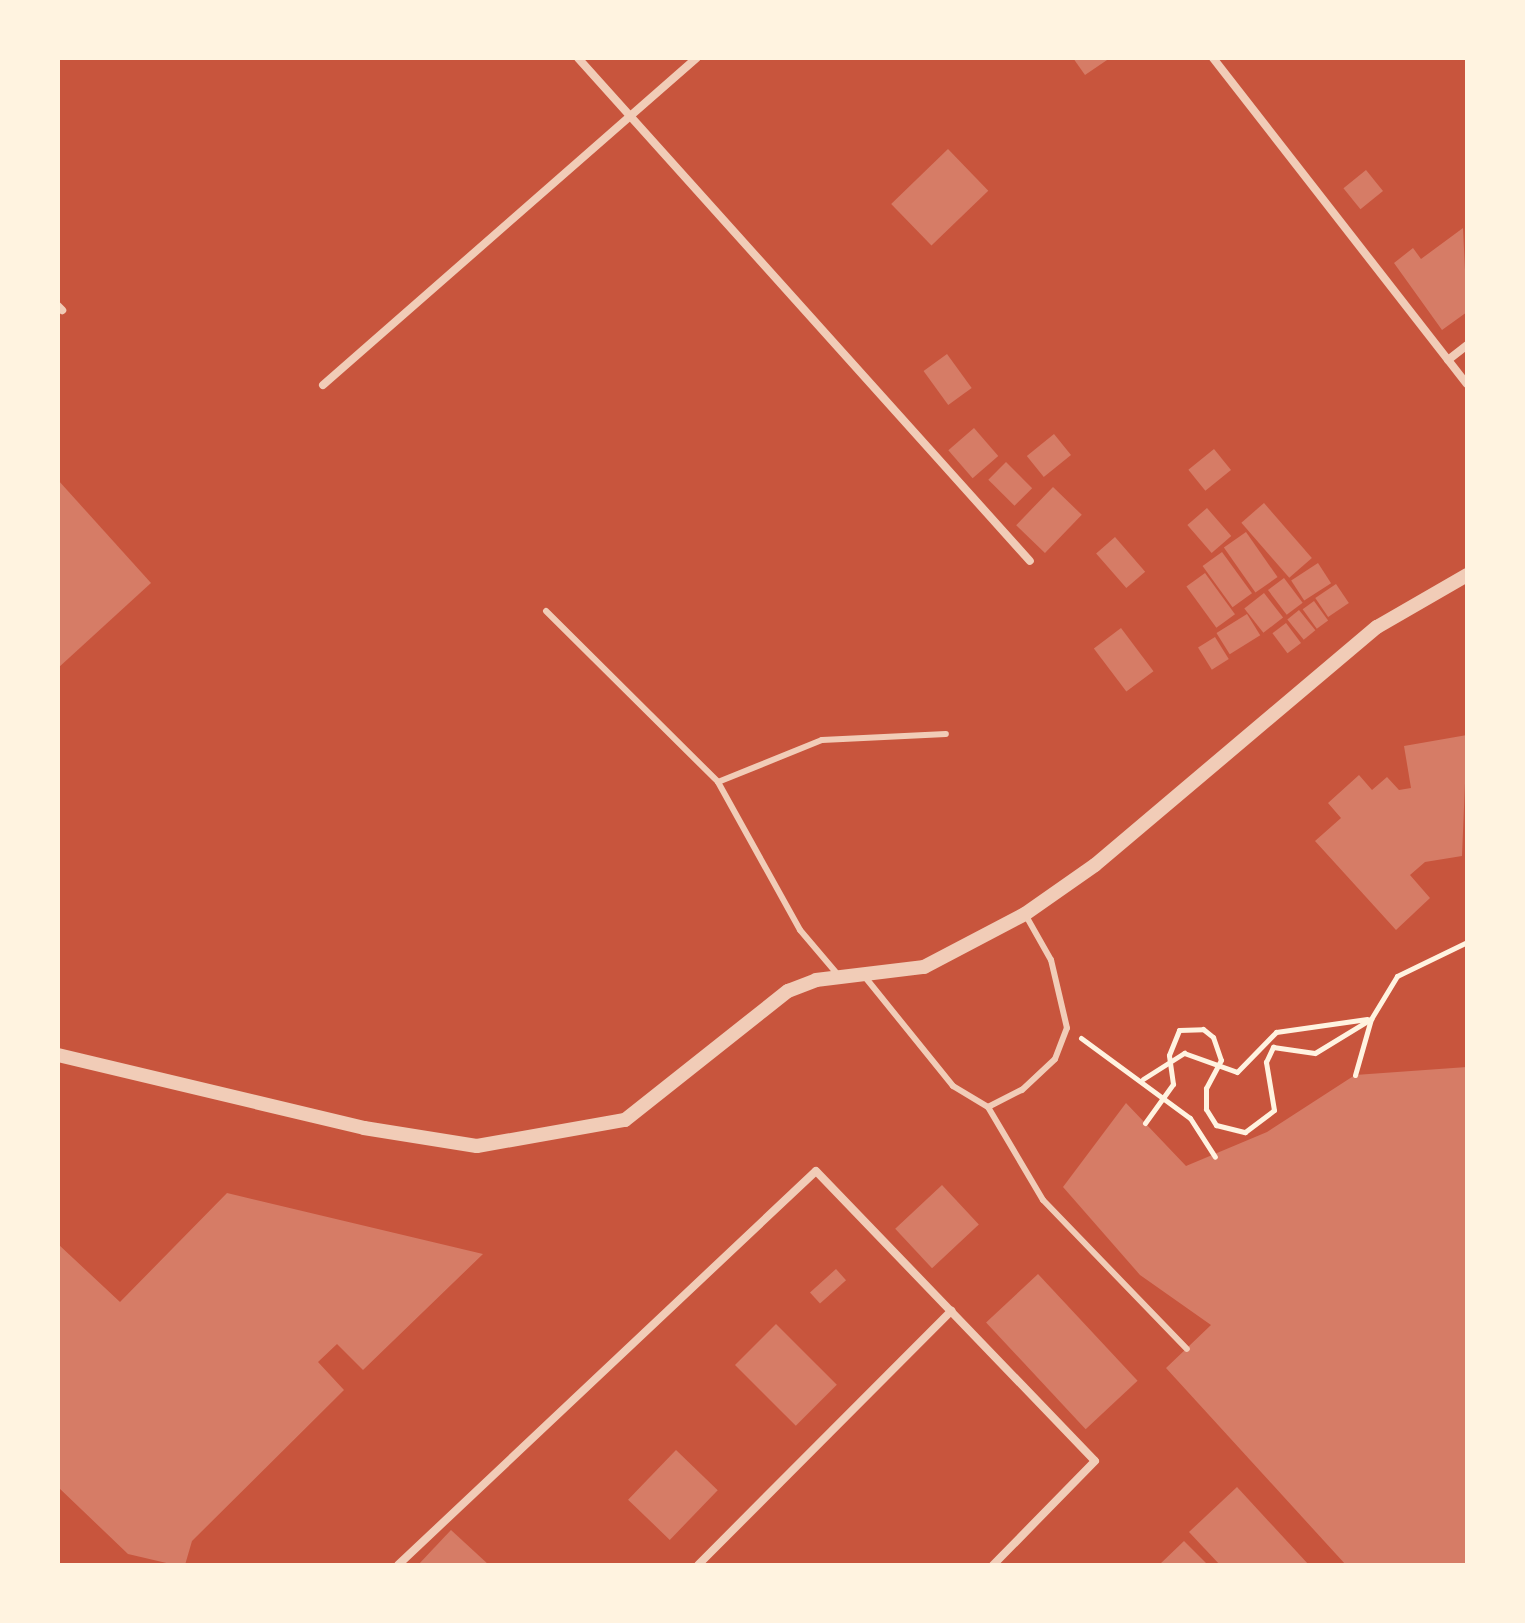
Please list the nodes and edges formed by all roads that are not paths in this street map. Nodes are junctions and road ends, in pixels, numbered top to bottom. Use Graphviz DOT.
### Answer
graph roads {
  1 [pos="578,58"];
  2 [pos="697,58"];
  3 [pos="1213,58"];
  4 [pos="632,117"];
  5 [pos="1467,345"];
  6 [pos="1448,360"];
  7 [pos="1467,384"];
  8 [pos="323,385"];
  9 [pos="1030,561"];
  10 [pos="1467,575"];
  11 [pos="546,611"];
  12 [pos="946,734"];
  13 [pos="718,782"];
  14 [pos="1025,914"];
  15 [pos="839,977"];
  16 [pos="865,977"];
  17 [pos="58,1055"];
  18 [pos="988,1107"];
  19 [pos="951,1311"];
  20 [pos="1187,1349"];
  21 [pos="398,1565"];
  22 [pos="698,1565"];
  23 [pos="993,1565"];
  1 -- 4 [label="street"];
  2 -- 4 [label="street"];
  3 -- 6 [label="street"];
  4 -- 8 [label="street"];
  4 -- 9 [label="street"];
  5 -- 6 [label="street"];
  6 -- 7 [label="street"];
  10 -- 14 [label="street"];
  11 -- 13 [label="lane"];
  12 -- 13 [label="lane"];
  13 -- 15 [label="lane"];
  14 -- 16 [label="street"];
  14 -- 18 [label="lane"];
  15 -- 16 [label="street"];
  15 -- 17 [label="street"];
  16 -- 18 [label="lane"];
  18 -- 20 [label="lane"];
  19 -- 21 [label="street"];
  19 -- 22 [label="street"];
  19 -- 23 [label="street"];
}
